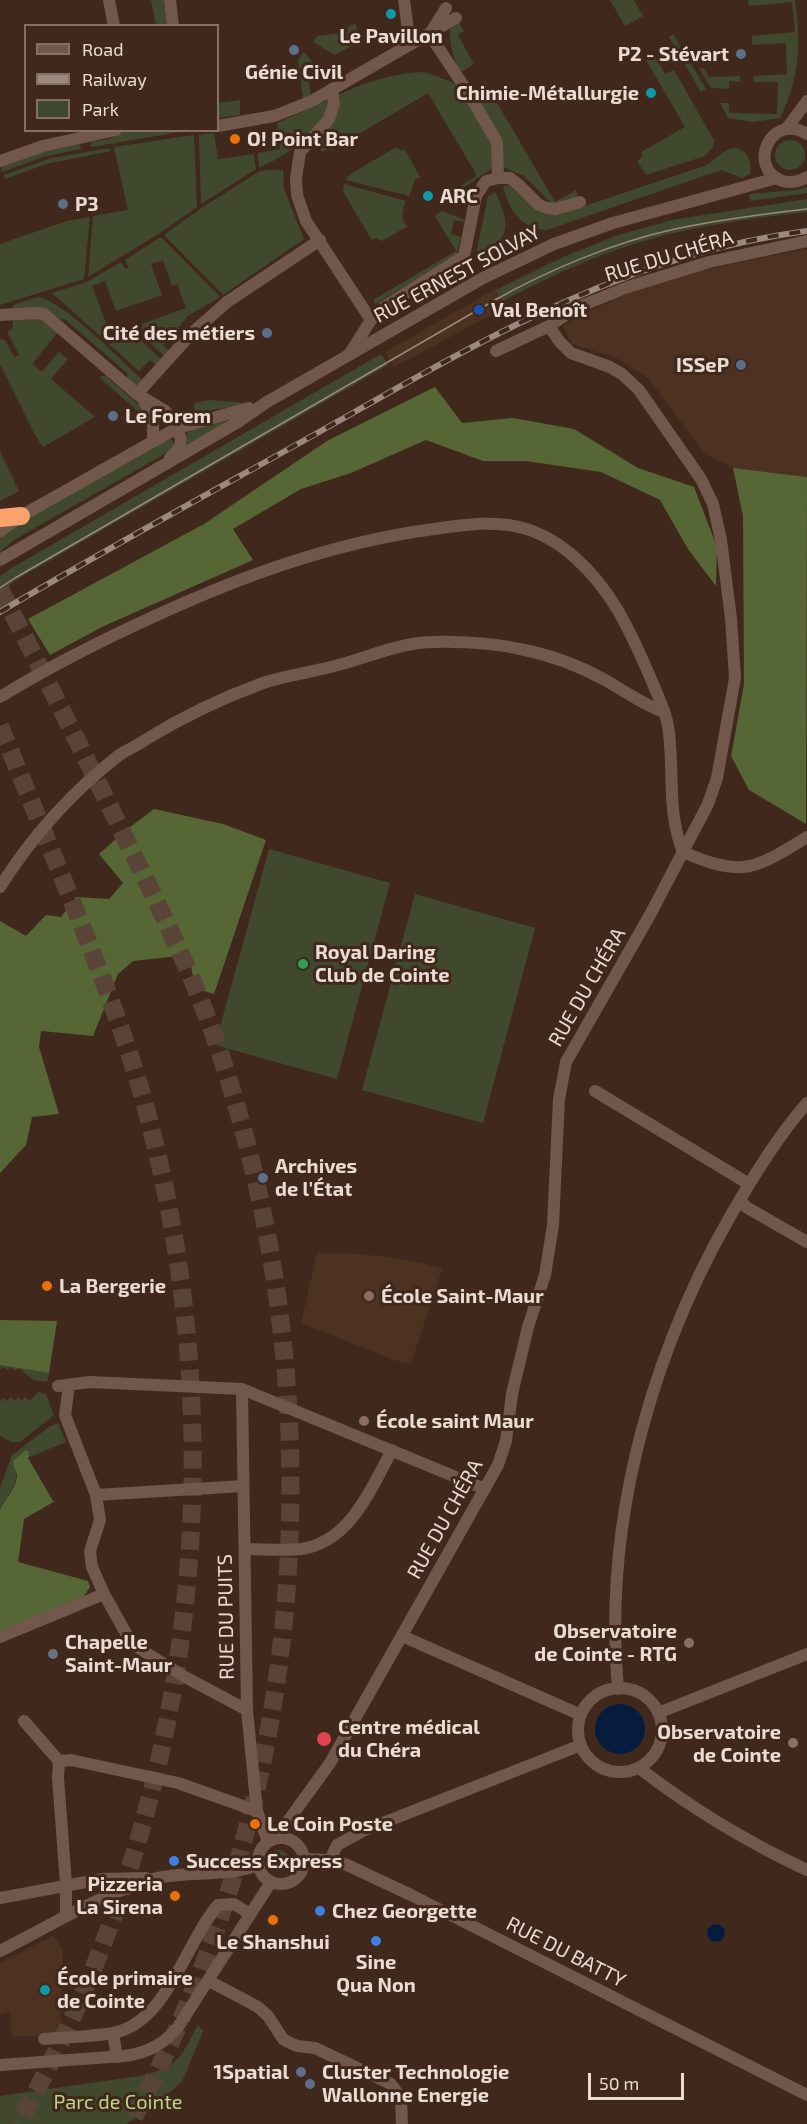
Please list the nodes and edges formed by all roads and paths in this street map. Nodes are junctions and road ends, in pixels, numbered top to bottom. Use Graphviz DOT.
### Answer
graph roads {
  1 [pos="109,0"];
  2 [pos="170,0"];
  3 [pos="404,0"];
  4 [pos="446,8"];
  5 [pos="456,18"];
  6 [pos="114,24"];
  7 [pos="173,24"];
  8 [pos="430,35"];
  9 [pos="410,45"];
  10 [pos="333,93"];
  11 [pos="807,101"];
  12 [pos="219,126"];
  13 [pos="787,128"];
  14 [pos="107,132"];
  15 [pos="807,134"];
  16 [pos="0,161"];
  17 [pos="765,163"];
  18 [pos="807,177"];
  19 [pos="498,178"];
  20 [pos="777,178"];
  21 [pos="746,186"];
  22 [pos="580,202"];
  23 [pos="320,240"];
  24 [pos="807,241"];
  25 [pos="0,315"];
  26 [pos="371,320"];
  27 [pos="549,326"];
  28 [pos="496,351"];
  29 [pos="348,355"];
  30 [pos="140,396"];
  31 [pos="267,402"];
  32 [pos="177,428"];
  33 [pos="153,440"];
  34 [pos="166,464"];
  35 [pos="21,516"];
  36 [pos="0,518"];
  37 [pos="0,531"];
  38 [pos="0,560"];
  39 [pos="0,697"];
  40 [pos="664,712"];
  41 [pos="807,837"];
  42 [pos="683,852"];
  43 [pos="0,887"];
  44 [pos="595,1091"];
  45 [pos="807,1103"];
  46 [pos="749,1184"];
  47 [pos="740,1199"];
  48 [pos="807,1242"];
  49 [pos="242,1389"];
  50 [pos="392,1450"];
  51 [pos="243,1486"];
  52 [pos="485,1489"];
  53 [pos="96,1495"];
  54 [pos="245,1549"];
  55 [pos="104,1594"];
  56 [pos="402,1636"];
  57 [pos="0,1637"];
  58 [pos="807,1654"];
  59 [pos="618,1689"];
  60 [pos="247,1710"];
  61 [pos="658,1713"];
  62 [pos="581,1715"];
  63 [pos="24,1721"];
  64 [pos="581,1745"];
  65 [pos="59,1761"];
  66 [pos="639,1768"];
  67 [pos="257,1811"];
  68 [pos="274,1840"];
  69 [pos="303,1859"];
  70 [pos="330,1860"];
  71 [pos="258,1865"];
  72 [pos="807,1870"];
  73 [pos="156,1878"];
  74 [pos="271,1882"];
  75 [pos="66,1884"];
  76 [pos="0,1898"];
  77 [pos="250,1914"];
  78 [pos="66,1916"];
  79 [pos="0,1951"];
  80 [pos="208,1981"];
  81 [pos="113,2033"];
  82 [pos="44,2039"];
  83 [pos="117,2057"];
  84 [pos="0,2065"];
  85 [pos="807,2096"];
  86 [pos="402,2124"];
  1 -- 6 [label="street"];
  2 -- 7 [label="street"];
  3 -- 9 [label="street"];
  4 -- 8 [label="street"];
  5 -- 8 [label="street"];
  8 -- 9 [label="street"];
  8 -- 19 [label="street"];
  9 -- 10 [label="street"];
  10 -- 12 [label="street"];
  10 -- 23 [label="street"];
  11 -- 13 [label="street"];
  13 -- 15 [label="street"];
  13 -- 17 [label="street"];
  14 -- 16 [label="street"];
  17 -- 20 [label="street"];
  17 -- 21 [label="street"];
  18 -- 20 [label="street, RUE ERNEST SOLVAY"];
  19 -- 22 [label="street"];
  19 -- 26 [label="street"];
  20 -- 21 [label="street, RUE ERNEST SOLVAY"];
  21 -- 29 [label="street, RUE ERNEST SOLVAY"];
  23 -- 26 [label="street"];
  23 -- 30 [label="street"];
  24 -- 27 [label="street, RUE DU CHÉRA"];
  25 -- 30 [label="street"];
  26 -- 29 [label="street"];
  27 -- 28 [label="street, RUE DU CHÉRA"];
  27 -- 42 [label="street, RUE DU CHÉRA"];
  29 -- 31 [label="street, RUE ERNEST SOLVAY"];
  30 -- 32 [label="street"];
  30 -- 33 [label="street"];
  31 -- 32 [label="street, RUE ERNEST SOLVAY"];
  31 -- 34 [label="street, RUE ERNEST SOLVAY"];
  32 -- 33 [label="street, RUE ERNEST SOLVAY"];
  32 -- 34 [label="street, RUE ERNEST SOLVAY"];
  33 -- 35 [label="street, RUE ERNEST SOLVAY"];
  34 -- 38 [label="street, RUE ERNEST SOLVAY"];
  35 -- 36 [label="highway"];
  35 -- 37 [label="street, RUE ERNEST SOLVAY"];
  39 -- 40 [label="street"];
  40 -- 42 [label="street"];
  40 -- 43 [label="street"];
  41 -- 42 [label="street"];
  42 -- 52 [label="street, RUE DU CHÉRA"];
  44 -- 46 [label="street"];
  45 -- 46 [label="street"];
  46 -- 47 [label="street"];
  47 -- 48 [label="street"];
  47 -- 59 [label="street"];
  49 -- 50 [label="street"];
  49 -- 51 [label="street, RUE DU PUITS"];
  49 -- 53 [label="street"];
  50 -- 52 [label="street"];
  50 -- 54 [label="street"];
  51 -- 53 [label="street"];
  51 -- 54 [label="street, RUE DU PUITS"];
  52 -- 56 [label="street, RUE DU CHÉRA"];
  53 -- 55 [label="street"];
  54 -- 60 [label="street, RUE DU PUITS"];
  55 -- 57 [label="street"];
  55 -- 60 [label="street"];
  56 -- 62 [label="street"];
  56 -- 68 [label="street, RUE DU CHÉRA"];
  58 -- 61 [label="street"];
  59 -- 61 [label="street"];
  59 -- 62 [label="street"];
  60 -- 67 [label="street, RUE DU PUITS"];
  61 -- 66 [label="street"];
  62 -- 64 [label="street"];
  63 -- 65 [label="street"];
  64 -- 66 [label="street"];
  64 -- 70 [label="street"];
  65 -- 67 [label="street"];
  65 -- 75 [label="street"];
  66 -- 72 [label="street"];
  67 -- 68 [label="street, RUE DU PUITS"];
  68 -- 69 [label="street"];
  68 -- 71 [label="street"];
  69 -- 70 [label="street, RUE DU BATTY"];
  69 -- 74 [label="street"];
  70 -- 85 [label="street, RUE DU BATTY"];
  71 -- 73 [label="street"];
  71 -- 74 [label="street"];
  73 -- 75 [label="street"];
  73 -- 78 [label="street"];
  74 -- 77 [label="street"];
  75 -- 76 [label="street"];
  75 -- 78 [label="street"];
  77 -- 80 [label="street"];
  77 -- 81 [label="street"];
  78 -- 79 [label="street"];
  80 -- 83 [label="street"];
  80 -- 86 [label="street"];
  81 -- 82 [label="street"];
  81 -- 83 [label="street"];
  83 -- 84 [label="street"];
}
